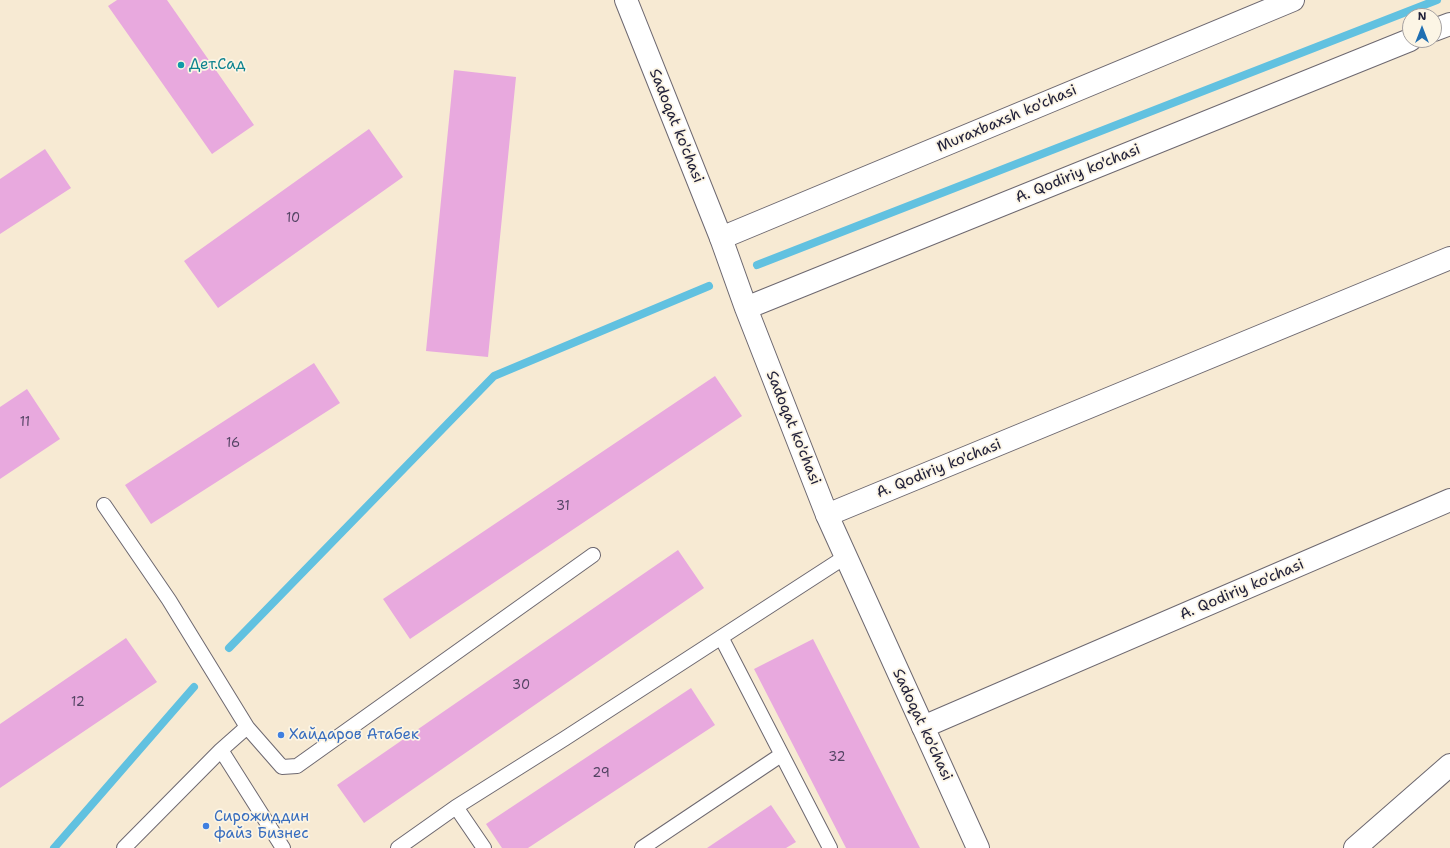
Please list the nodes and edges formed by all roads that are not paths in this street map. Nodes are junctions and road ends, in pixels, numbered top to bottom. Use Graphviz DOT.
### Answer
graph roads {
  1 [pos="626,0"];
  2 [pos="1293,0"];
  3 [pos="1402,43"];
  4 [pos="721,238"];
  5 [pos="1450,258"];
  6 [pos="746,308"];
  7 [pos="1450,500"];
  8 [pos="104,505"];
  9 [pos="827,516"];
  10 [pos="593,555"];
  11 [pos="845,557"];
  12 [pos="721,637"];
  13 [pos="248,727"];
  14 [pos="923,727"];
  15 [pos="221,750"];
  16 [pos="781,755"];
  17 [pos="1450,765"];
  18 [pos="456,807"];
  19 [pos="124,848"];
  20 [pos="283,848"];
  21 [pos="398,848"];
  22 [pos="484,848"];
  23 [pos="642,848"];
  24 [pos="830,848"];
  25 [pos="978,848"];
  26 [pos="1355,848"];
  1 -- 4 [label="street, Sadoqat ko'chasi"];
  2 -- 4 [label="street, Muraxbaxsh ko'chasi"];
  3 -- 6 [label="street, A. Qodiriy ko'chasi"];
  4 -- 6 [label="street, Sadoqat ko'chasi"];
  5 -- 9 [label="street, A. Qodiriy ko'chasi"];
  6 -- 9 [label="street, Sadoqat ko'chasi"];
  7 -- 14 [label="street, A. Qodiriy ko'chasi"];
  8 -- 13 [label="lane"];
  9 -- 11 [label="street, Sadoqat ko'chasi"];
  10 -- 13 [label="lane"];
  11 -- 12 [label="lane"];
  11 -- 14 [label="street, Sadoqat ko'chasi"];
  12 -- 16 [label="lane"];
  12 -- 18 [label="lane"];
  13 -- 15 [label="lane"];
  14 -- 25 [label="street, Sadoqat ko'chasi"];
  15 -- 19 [label="lane"];
  15 -- 20 [label="lane"];
  16 -- 23 [label="lane"];
  16 -- 24 [label="lane"];
  17 -- 26 [label="street"];
  18 -- 21 [label="lane"];
  18 -- 22 [label="lane"];
}
